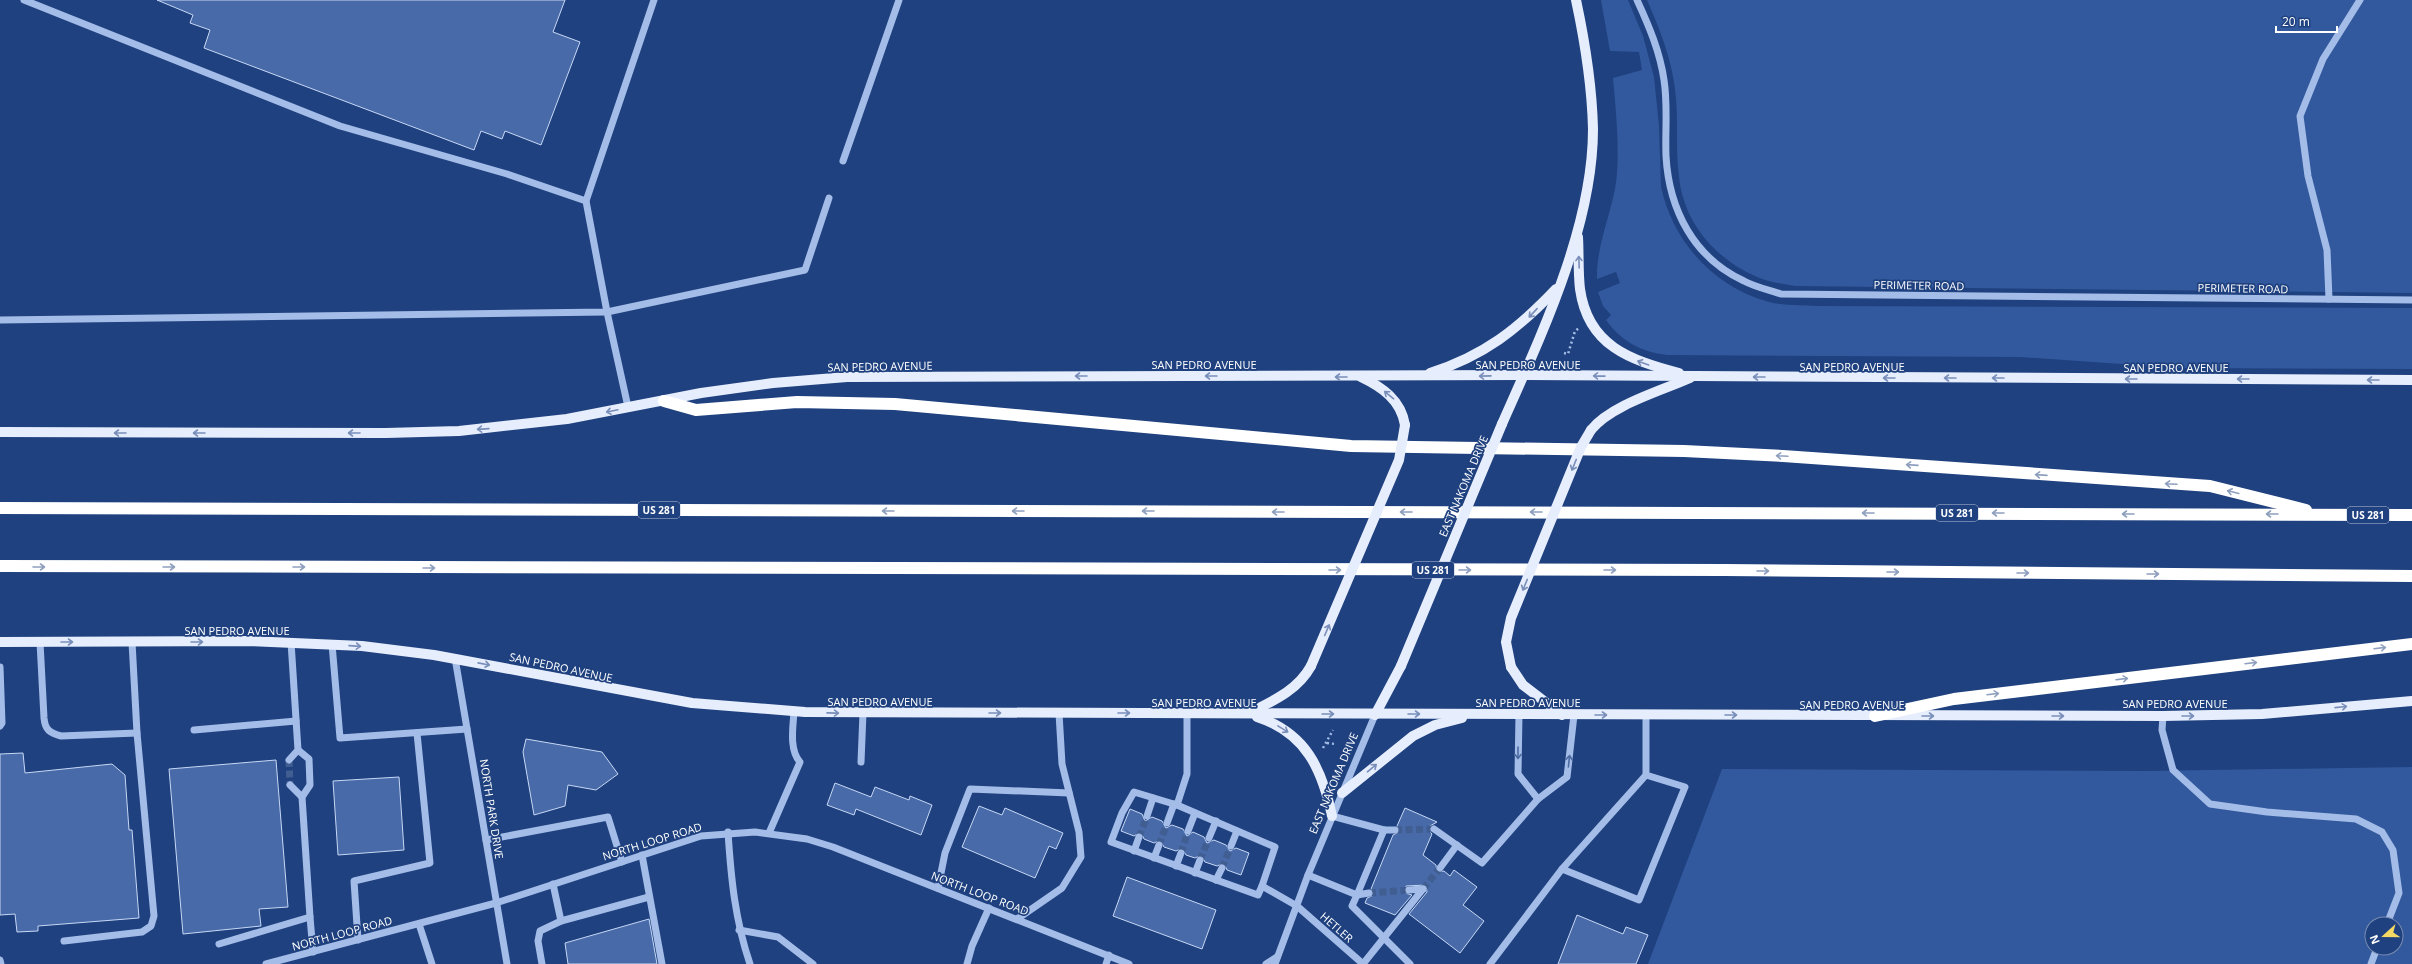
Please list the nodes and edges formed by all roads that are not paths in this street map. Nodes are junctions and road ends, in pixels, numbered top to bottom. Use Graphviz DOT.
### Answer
graph roads {
  1 [pos="24,0"];
  2 [pos="654,0"];
  3 [pos="899,0"];
  4 [pos="1576,0"];
  5 [pos="1637,0"];
  6 [pos="2360,0"];
  7 [pos="843,162"];
  8 [pos="829,198"];
  9 [pos="586,201"];
  10 [pos="1578,230"];
  11 [pos="1560,284"];
  12 [pos="2329,300"];
  13 [pos="2412,300"];
  14 [pos="607,312"];
  15 [pos="0,320"];
  16 [pos="1524,375"];
  17 [pos="1359,377"];
  18 [pos="1420,377"];
  19 [pos="1694,377"];
  20 [pos="2412,380"];
  21 [pos="664,401"];
  22 [pos="628,407"];
  23 [pos="0,432"];
  24 [pos="0,508"];
  25 [pos="2325,515"];
  26 [pos="2412,515"];
  27 [pos="0,566"];
  28 [pos="2412,576"];
  29 [pos="0,642"];
  30 [pos="40,642"];
  31 [pos="132,642"];
  32 [pos="291,642"];
  33 [pos="332,644"];
  34 [pos="2412,644"];
  35 [pos="455,658"];
  36 [pos="0,667"];
  37 [pos="2412,701"];
  38 [pos="794,712"];
  39 [pos="863,713"];
  40 [pos="1059,713"];
  41 [pos="1187,714"];
  42 [pos="1247,714"];
  43 [pos="1477,714"];
  44 [pos="1518,714"];
  45 [pos="1574,714"];
  46 [pos="1375,715"];
  47 [pos="1562,715"];
  48 [pos="1646,715"];
  49 [pos="1875,716"];
  50 [pos="2163,716"];
  51 [pos="296,722"];
  52 [pos="0,726"];
  53 [pos="467,729"];
  54 [pos="194,730"];
  55 [pos="137,732"];
  56 [pos="417,734"];
  57 [pos="298,750"];
  58 [pos="289,760"];
  59 [pos="861,762"];
  60 [pos="1646,775"];
  61 [pos="290,785"];
  62 [pos="1069,793"];
  63 [pos="1342,793"];
  64 [pos="302,797"];
  65 [pos="1153,798"];
  66 [pos="1538,799"];
  67 [pos="1176,805"];
  68 [pos="1195,813"];
  69 [pos="1147,816"];
  70 [pos="1332,816"];
  71 [pos="1216,822"];
  72 [pos="1167,823"];
  73 [pos="1434,829"];
  74 [pos="1237,830"];
  75 [pos="1384,830"];
  76 [pos="1395,830"];
  77 [pos="1188,831"];
  78 [pos="728,832"];
  79 [pos="768,833"];
  80 [pos="1139,838"];
  81 [pos="1209,838"];
  82 [pos="486,840"];
  83 [pos="1159,845"];
  84 [pos="1458,845"];
  85 [pos="1231,846"];
  86 [pos="1134,851"];
  87 [pos="1181,853"];
  88 [pos="642,855"];
  89 [pos="1154,858"];
  90 [pos="1200,860"];
  91 [pos="622,862"];
  92 [pos="1176,866"];
  93 [pos="1222,868"];
  94 [pos="1440,868"];
  95 [pos="1562,869"];
  96 [pos="1195,872"];
  97 [pos="1308,875"];
  98 [pos="1216,880"];
  99 [pos="553,884"];
  100 [pos="1262,886"];
  101 [pos="938,888"];
  102 [pos="1409,890"];
  103 [pos="1369,893"];
  104 [pos="1357,895"];
  105 [pos="650,897"];
  106 [pos="496,904"];
  107 [pos="1297,906"];
  108 [pos="989,908"];
  109 [pos="2390,916"];
  110 [pos="310,917"];
  111 [pos="1018,919"];
  112 [pos="561,921"];
  113 [pos="419,924"];
  114 [pos="739,930"];
  115 [pos="1384,939"];
  116 [pos="358,940"];
  117 [pos="64,941"];
  118 [pos="218,944"];
  119 [pos="313,952"];
  120 [pos="1109,955"];
  121 [pos="1276,960"];
  122 [pos="266,964"];
  123 [pos="432,964"];
  124 [pos="507,964"];
  125 [pos="542,964"];
  126 [pos="662,964"];
  127 [pos="750,964"];
  128 [pos="813,964"];
  129 [pos="967,964"];
  130 [pos="1106,964"];
  131 [pos="1129,964"];
  132 [pos="1266,964"];
  133 [pos="1363,964"];
  134 [pos="1410,964"];
  135 [pos="1490,964"];
  1 -- 9 [label="street"];
  2 -- 9 [label="street"];
  3 -- 7 [label="street"];
  4 -- 10 [label="main road, EAST NAKOMA DRIVE"];
  5 -- 12 [label="street, PERIMETER ROAD"];
  6 -- 12 [label="street"];
  8 -- 14 [label="street"];
  9 -- 14 [label="street"];
  10 -- 11 [label="main road, EAST NAKOMA DRIVE"];
  19 -- 10 [label="main road, one-way"];
  11 -- 16 [label="main road, EAST NAKOMA DRIVE"];
  11 -- 18 [label="main road, one-way"];
  12 -- 13 [label="street, PERIMETER ROAD"];
  14 -- 15 [label="street"];
  14 -- 22 [label="street"];
  16 -- 18 [label="main road, SAN PEDRO AVENUE, one-way"];
  19 -- 16 [label="main road, SAN PEDRO AVENUE, one-way"];
  16 -- 46 [label="main road, EAST NAKOMA DRIVE, bridge"];
  17 -- 18 [label="main road, SAN PEDRO AVENUE"];
  17 -- 21 [label="main road, SAN PEDRO AVENUE, one-way"];
  42 -- 17 [label="main road, one-way, bridge"];
  20 -- 19 [label="main road, SAN PEDRO AVENUE, one-way"];
  19 -- 47 [label="main road, one-way, bridge"];
  21 -- 22 [label="main road, SAN PEDRO AVENUE"];
  25 -- 21 [label="highway, one-way"];
  22 -- 23 [label="main road, SAN PEDRO AVENUE, one-way"];
  25 -- 24 [label="highway, US 281, one-way"];
  25 -- 26 [label="highway, US 281"];
  27 -- 28 [label="highway, US 281, one-way"];
  29 -- 30 [label="main road, SAN PEDRO AVENUE"];
  30 -- 31 [label="main road, SAN PEDRO AVENUE, one-way"];
  30 -- 55 [label="street"];
  31 -- 32 [label="main road, SAN PEDRO AVENUE, one-way"];
  31 -- 55 [label="street"];
  32 -- 33 [label="main road, SAN PEDRO AVENUE"];
  32 -- 51 [label="street"];
  33 -- 35 [label="main road, SAN PEDRO AVENUE, one-way"];
  33 -- 56 [label="street"];
  49 -- 34 [label="highway, one-way"];
  35 -- 38 [label="main road, SAN PEDRO AVENUE, one-way"];
  35 -- 53 [label="street, NORTH PARK DRIVE"];
  36 -- 52 [label="street"];
  50 -- 37 [label="main road, SAN PEDRO AVENUE, one-way"];
  38 -- 39 [label="main road, SAN PEDRO AVENUE, one-way"];
  38 -- 79 [label="street"];
  39 -- 40 [label="main road, SAN PEDRO AVENUE, one-way"];
  39 -- 59 [label="street"];
  40 -- 41 [label="main road, SAN PEDRO AVENUE, one-way"];
  40 -- 62 [label="street"];
  41 -- 42 [label="main road, SAN PEDRO AVENUE"];
  41 -- 67 [label="street"];
  42 -- 46 [label="main road, SAN PEDRO AVENUE, one-way"];
  42 -- 70 [label="main road, one-way"];
  43 -- 44 [label="main road, SAN PEDRO AVENUE"];
  46 -- 43 [label="main road, SAN PEDRO AVENUE, one-way"];
  63 -- 43 [label="main road, one-way"];
  44 -- 47 [label="main road, SAN PEDRO AVENUE"];
  44 -- 66 [label="street, one-way"];
  45 -- 47 [label="main road, SAN PEDRO AVENUE"];
  45 -- 48 [label="main road, SAN PEDRO AVENUE, one-way"];
  66 -- 45 [label="street, one-way"];
  46 -- 63 [label="street, EAST NAKOMA DRIVE"];
  48 -- 49 [label="main road, SAN PEDRO AVENUE, one-way"];
  48 -- 60 [label="street"];
  49 -- 50 [label="main road, SAN PEDRO AVENUE, one-way"];
  50 -- 109 [label="street"];
  51 -- 54 [label="street"];
  51 -- 57 [label="street"];
  53 -- 56 [label="street"];
  53 -- 82 [label="street, NORTH PARK DRIVE"];
  55 -- 117 [label="street"];
  56 -- 116 [label="street"];
  57 -- 58 [label="street"];
  57 -- 64 [label="street"];
  60 -- 95 [label="street"];
  60 -- 95 [label="street"];
  61 -- 64 [label="street"];
  62 -- 101 [label="street"];
  62 -- 111 [label="street"];
  63 -- 70 [label="street, EAST NAKOMA DRIVE"];
  64 -- 110 [label="street"];
  65 -- 67 [label="street"];
  65 -- 69 [label="street"];
  65 -- 86 [label="street"];
  66 -- 84 [label="street"];
  67 -- 68 [label="street"];
  67 -- 72 [label="street"];
  68 -- 71 [label="street"];
  68 -- 77 [label="street"];
  70 -- 75 [label="street"];
  70 -- 97 [label="street, EAST NAKOMA DRIVE"];
  71 -- 74 [label="street"];
  71 -- 81 [label="street"];
  73 -- 84 [label="street"];
  74 -- 85 [label="street"];
  74 -- 100 [label="street"];
  75 -- 76 [label="street"];
  75 -- 104 [label="street"];
  78 -- 79 [label="street, NORTH LOOP ROAD"];
  78 -- 88 [label="street, NORTH LOOP ROAD"];
  78 -- 114 [label="street"];
  79 -- 101 [label="street, NORTH LOOP ROAD"];
  80 -- 86 [label="street"];
  82 -- 91 [label="street"];
  82 -- 106 [label="street, NORTH PARK DRIVE"];
  83 -- 89 [label="street"];
  84 -- 94 [label="street"];
  86 -- 89 [label="street"];
  87 -- 92 [label="street"];
  88 -- 91 [label="street, NORTH LOOP ROAD"];
  88 -- 105 [label="street"];
  89 -- 92 [label="street"];
  90 -- 96 [label="street"];
  91 -- 99 [label="street, NORTH LOOP ROAD"];
  92 -- 96 [label="street"];
  93 -- 98 [label="street"];
  95 -- 135 [label="street"];
  96 -- 98 [label="street"];
  97 -- 104 [label="street"];
  97 -- 107 [label="street, EAST NAKOMA DRIVE"];
  98 -- 100 [label="street"];
  99 -- 106 [label="street, NORTH LOOP ROAD"];
  99 -- 112 [label="street"];
  100 -- 107 [label="street, HETLER"];
  101 -- 108 [label="street, NORTH LOOP ROAD"];
  102 -- 115 [label="street"];
  103 -- 104 [label="street"];
  104 -- 115 [label="street"];
  105 -- 112 [label="street"];
  105 -- 126 [label="street"];
  106 -- 113 [label="street, NORTH LOOP ROAD"];
  106 -- 124 [label="street, NORTH PARK DRIVE"];
  107 -- 121 [label="street, EAST NAKOMA DRIVE"];
  107 -- 133 [label="street, HETLER"];
  108 -- 111 [label="street, NORTH LOOP ROAD"];
  108 -- 129 [label="street"];
  110 -- 118 [label="street"];
  110 -- 119 [label="street"];
  111 -- 120 [label="street, NORTH LOOP ROAD"];
  112 -- 125 [label="street"];
  113 -- 116 [label="street, NORTH LOOP ROAD"];
  113 -- 123 [label="street"];
  114 -- 127 [label="street"];
  114 -- 128 [label="street"];
  115 -- 133 [label="street"];
  115 -- 134 [label="street"];
  116 -- 119 [label="street, NORTH LOOP ROAD"];
  119 -- 122 [label="street, NORTH LOOP ROAD"];
  120 -- 130 [label="street"];
  120 -- 131 [label="street, NORTH LOOP ROAD"];
  121 -- 132 [label="street"];
}
